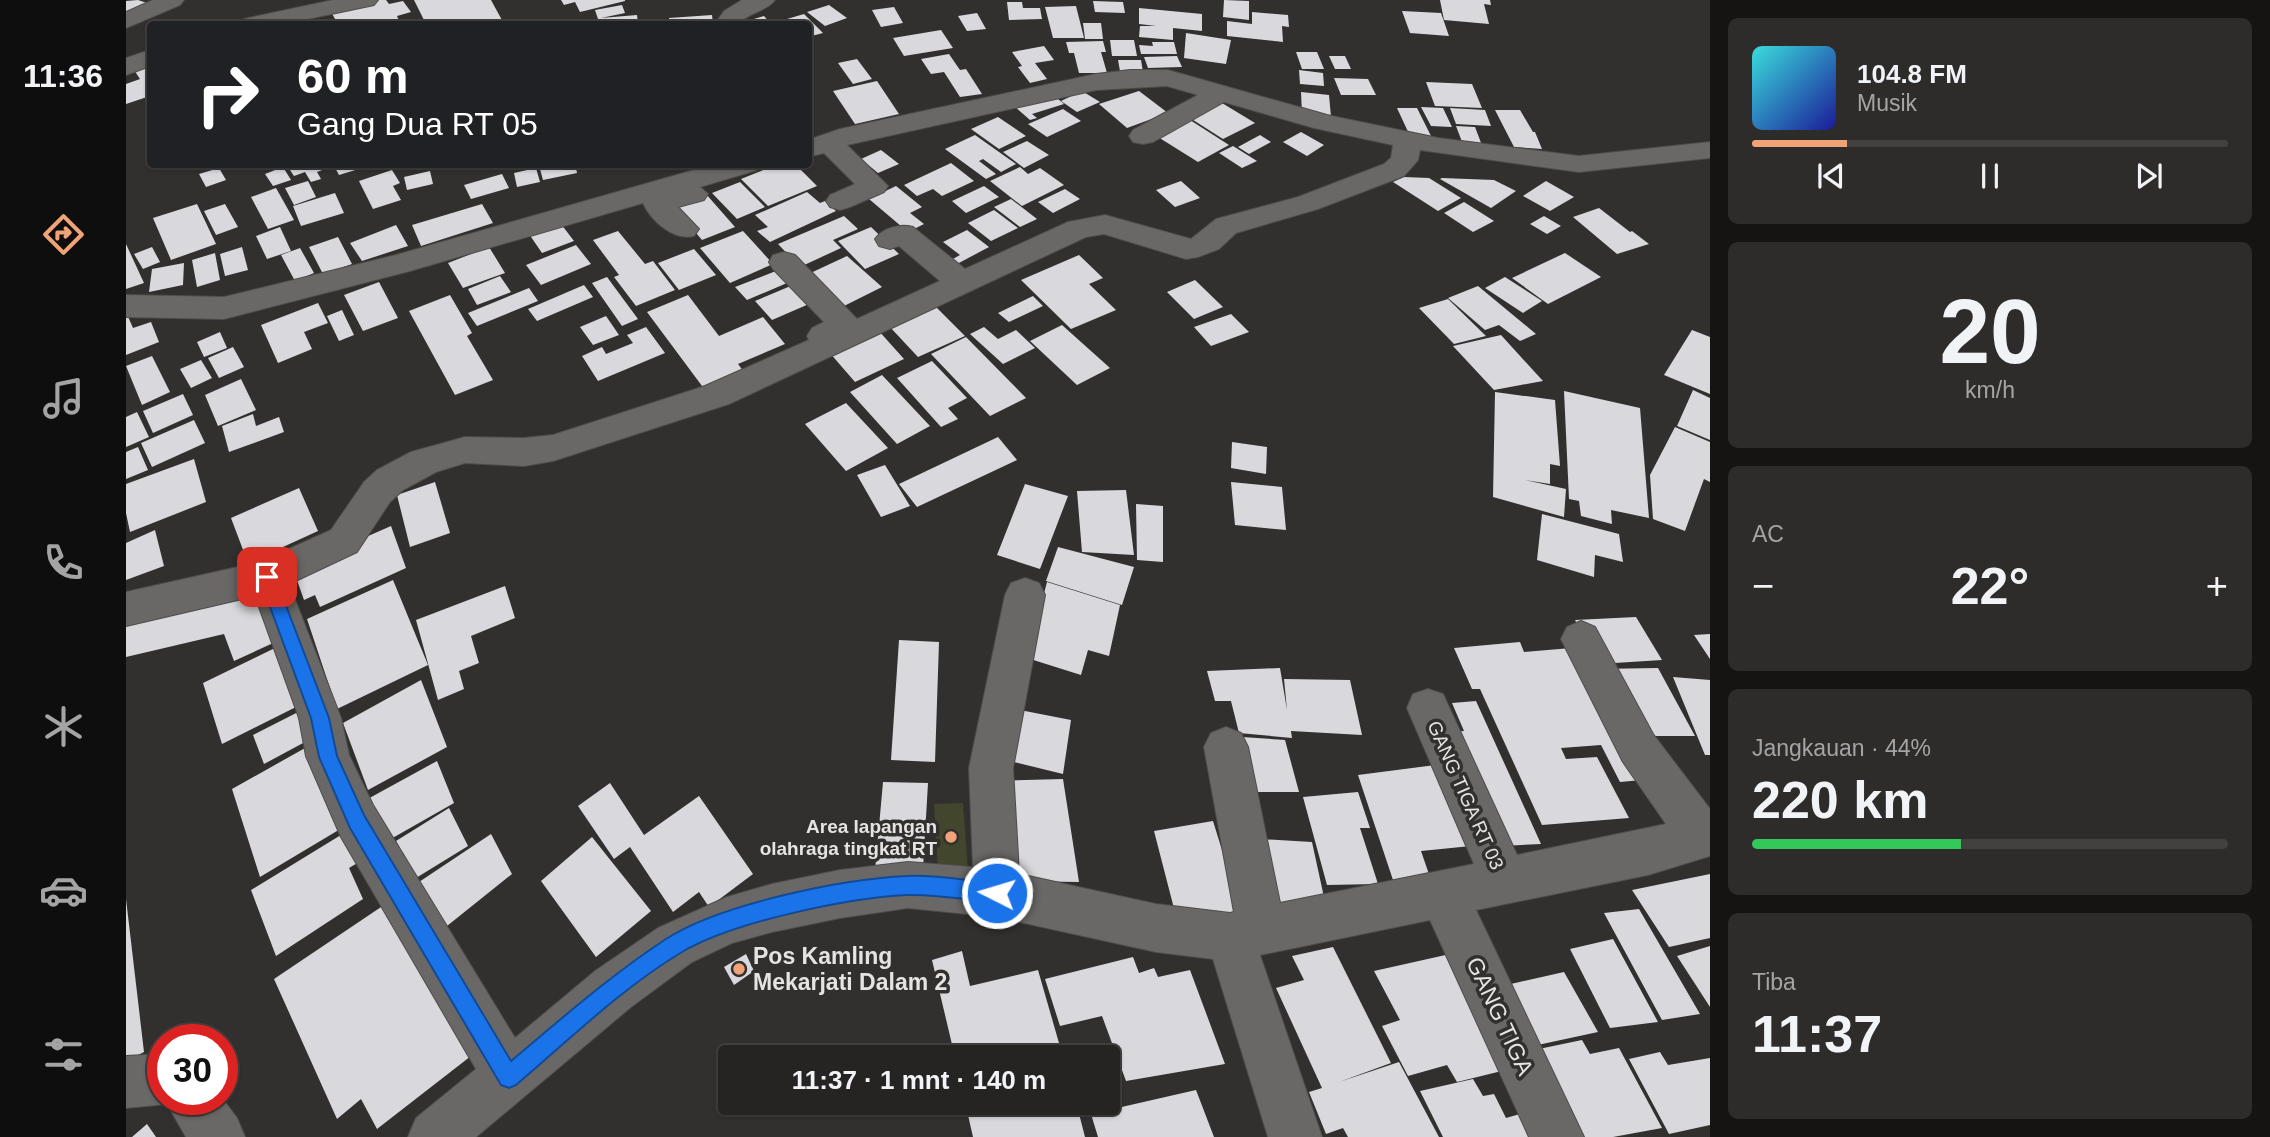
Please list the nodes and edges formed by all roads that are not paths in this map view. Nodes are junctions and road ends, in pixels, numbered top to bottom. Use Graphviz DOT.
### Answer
graph roads {
  1 [pos="172,0"];
  2 [pos="366,0"];
  3 [pos="763,0"];
  4 [pos="324,17"];
  5 [pos="126,21"];
  6 [pos="283,21"];
  7 [pos="728,21"];
  8 [pos="147,58"];
  9 [pos="126,67"];
  10 [pos="1219,94"];
  11 [pos="1143,136"];
  12 [pos="1408,140"];
  13 [pos="819,146"];
  14 [pos="1710,150"];
  15 [pos="733,168"];
  16 [pos="708,175"];
  17 [pos="840,201"];
  18 [pos="684,229"];
  19 [pos="890,239"];
  20 [pos="784,262"];
  21 [pos="962,283"];
  22 [pos="126,306"];
  23 [pos="829,345"];
  24 [pos="267,577"];
  25 [pos="1024,595"];
  26 [pos="126,609"];
  27 [pos="1581,639"];
  28 [pos="1428,708"];
  29 [pos="1226,747"];
  30 [pos="1706,835"];
  31 [pos="1505,882"];
  32 [pos="997,893"];
  33 [pos="1443,894"];
  34 [pos="1246,934"];
  35 [pos="509,1077"];
  36 [pos="147,1081"];
  37 [pos="126,1082"];
  38 [pos="202,1115"];
  39 [pos="218,1137"];
  40 [pos="435,1137"];
  41 [pos="1295,1137"];
  42 [pos="1557,1137"];
  1 -- 5 [label="street"];
  2 -- 4 [label="street"];
  3 -- 7 [label="street"];
  4 -- 6 [label="street"];
  8 -- 9 [label="street"];
  10 -- 11 [label="street"];
  10 -- 12 [label="street"];
  10 -- 13 [label="street"];
  12 -- 14 [label="street"];
  12 -- 21 [label="street"];
  13 -- 17 [label="street"];
  15 -- 16 [label="street"];
  16 -- 18 [label="street"];
  16 -- 22 [label="street"];
  19 -- 21 [label="street"];
  20 -- 23 [label="street"];
  21 -- 23 [label="street"];
  23 -- 24 [label="street"];
  24 -- 26 [label="street"];
  24 -- 35 [label="street"];
  25 -- 32 [label="street"];
  27 -- 30 [label="street"];
  28 -- 31 [label="street, GANG TIGA RT 03"];
  29 -- 34 [label="street"];
  30 -- 31 [label="street"];
  31 -- 33 [label="street"];
  32 -- 34 [label="street"];
  32 -- 35 [label="street"];
  33 -- 34 [label="street"];
  33 -- 42 [label="street, GANG TIGA"];
  34 -- 41 [label="street"];
  35 -- 40 [label="street"];
  36 -- 37 [label="street"];
  38 -- 39 [label="street"];
}
